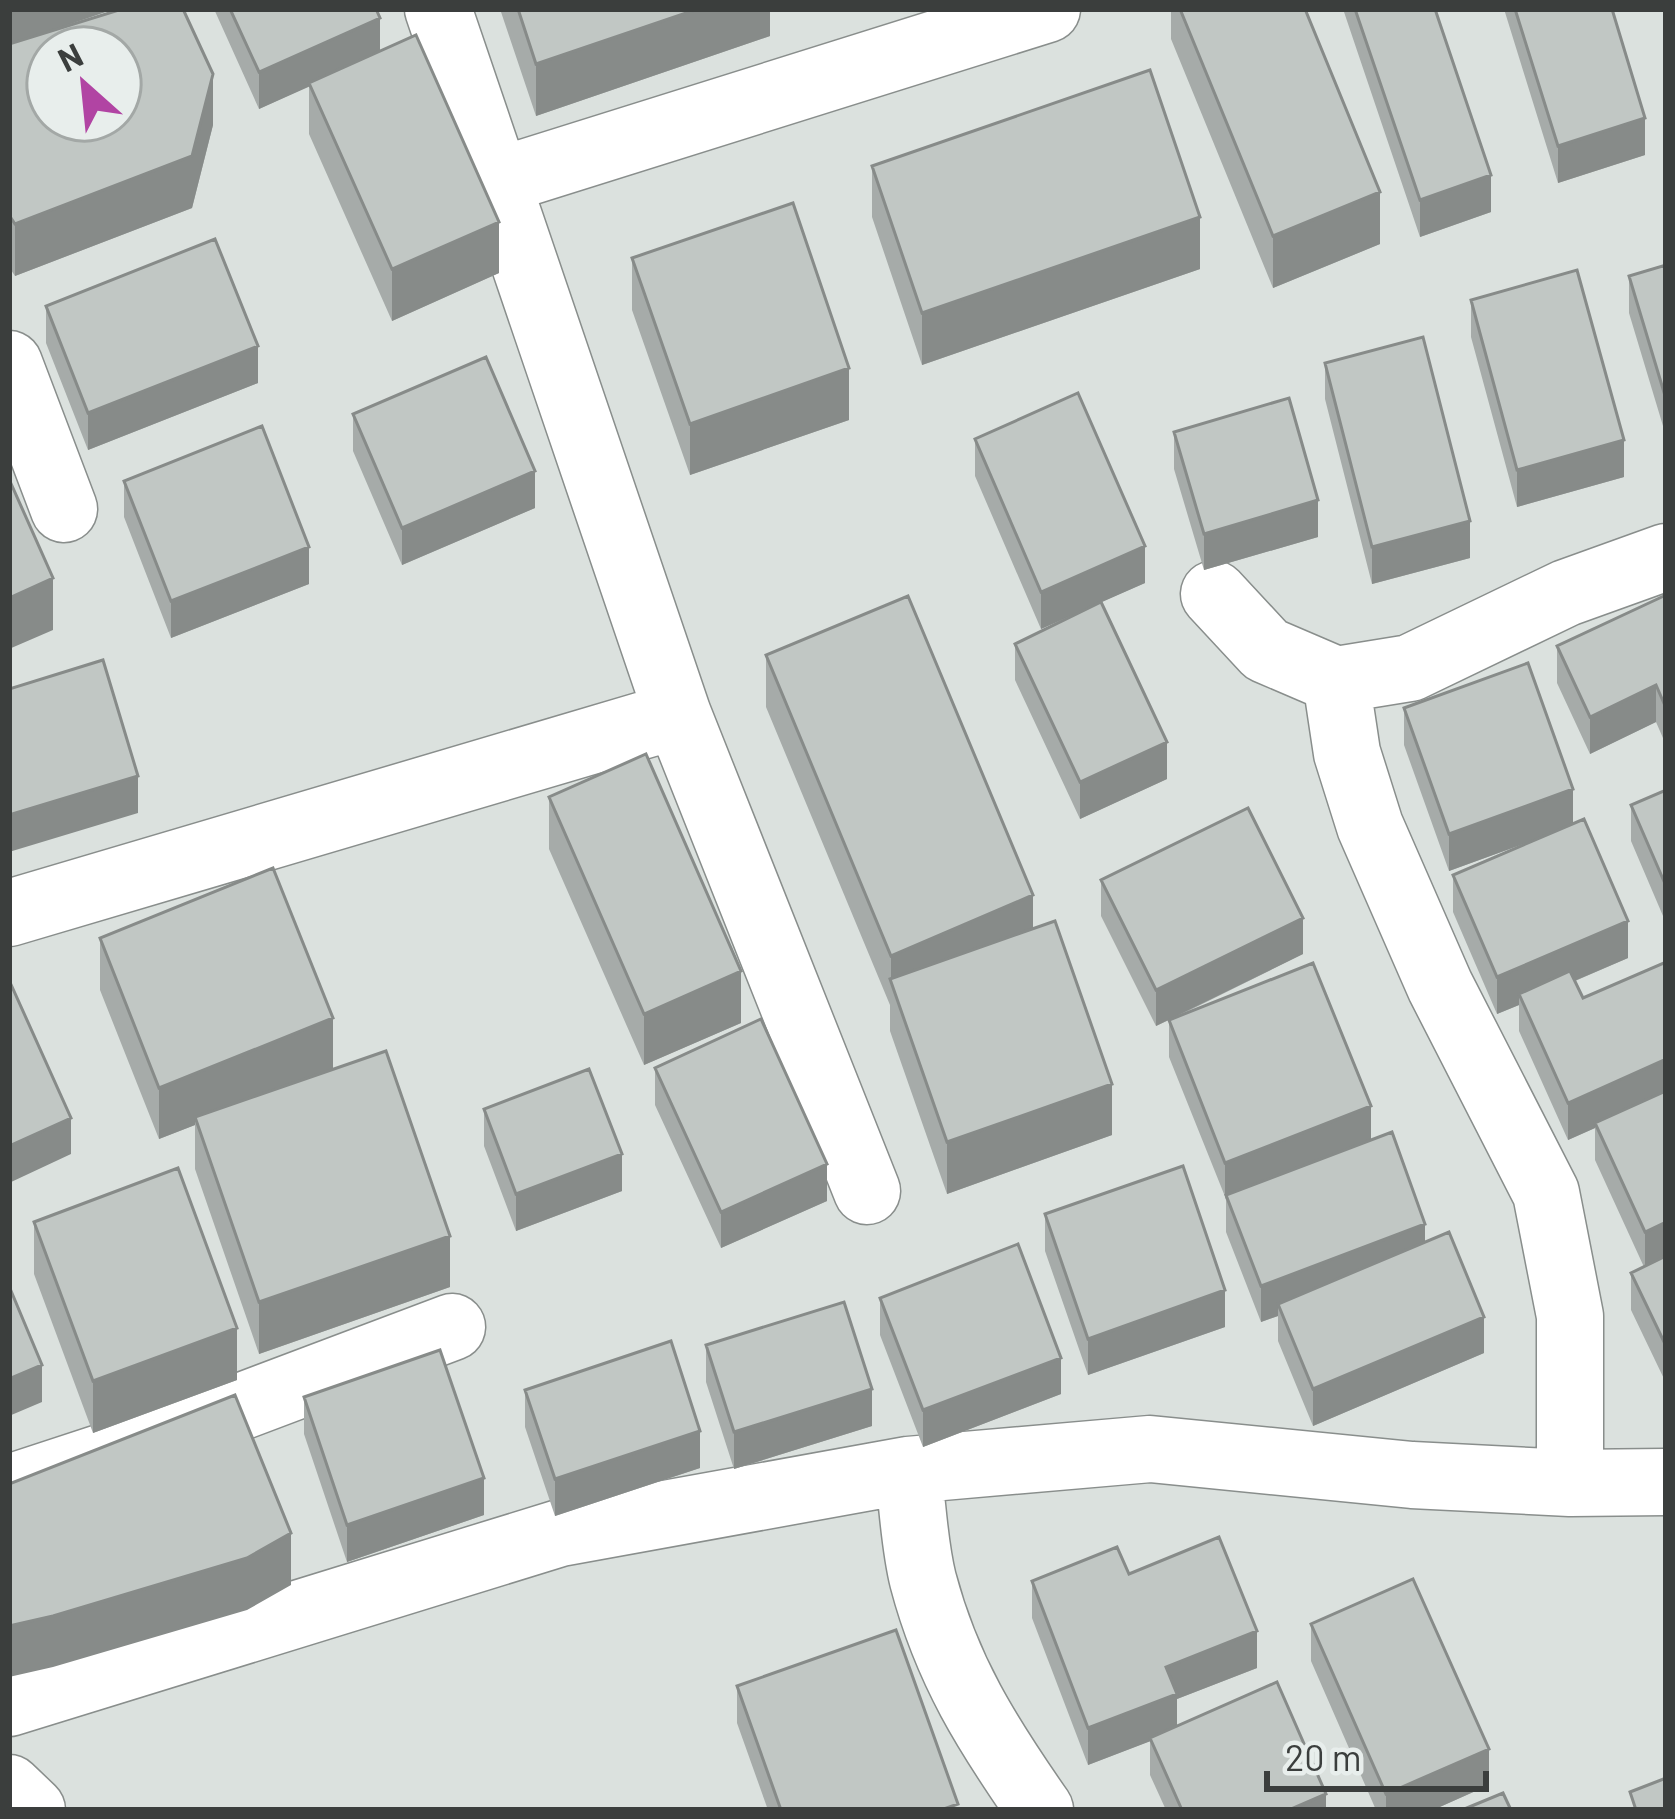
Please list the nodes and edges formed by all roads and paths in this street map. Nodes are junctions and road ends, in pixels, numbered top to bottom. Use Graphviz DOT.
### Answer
graph roads {
  1 [pos="438,9"];
  2 [pos="1048,9"];
  3 [pos="499,182"];
  4 [pos="9,364"];
  5 [pos="64,508"];
  6 [pos="1666,557"];
  7 [pos="1214,593"];
  8 [pos="1336,680"];
  9 [pos="678,716"];
  10 [pos="9,913"];
  11 [pos="867,1191"];
  12 [pos="452,1327"];
  13 [pos="908,1469"];
  14 [pos="1666,1482"];
  15 [pos="1570,1483"];
  16 [pos="9,1488"];
  17 [pos="9,1703"];
  18 [pos="9,1788"];
  19 [pos="32,1810"];
  20 [pos="1040,1810"];
  1 -- 3 [label="street"];
  2 -- 3 [label="street"];
  3 -- 9 [label="street"];
  4 -- 5 [label="street"];
  6 -- 8 [label="street"];
  7 -- 8 [label="street"];
  8 -- 15 [label="street"];
  9 -- 10 [label="street"];
  9 -- 11 [label="street"];
  12 -- 16 [label="street"];
  13 -- 15 [label="street"];
  13 -- 17 [label="street"];
  13 -- 20 [label="street"];
  14 -- 15 [label="street"];
  18 -- 19 [label="street"];
}
